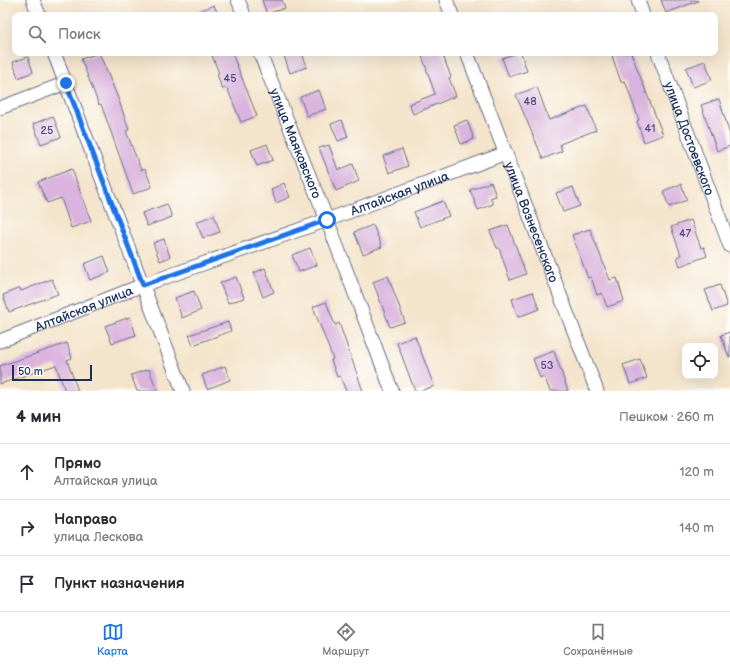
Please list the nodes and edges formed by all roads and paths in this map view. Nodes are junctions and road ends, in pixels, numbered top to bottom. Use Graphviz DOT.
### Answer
graph roads {
  1 [pos="33,0"];
  2 [pos="238,0"];
  3 [pos="446,0"];
  4 [pos="638,0"];
  5 [pos="38,12"];
  6 [pos="243,12"];
  7 [pos="451,12"];
  8 [pos="643,12"];
  9 [pos="55,56"];
  10 [pos="261,56"];
  11 [pos="468,56"];
  12 [pos="659,56"];
  13 [pos="66,83"];
  14 [pos="0,108"];
  15 [pos="506,153"];
  16 [pos="327,220"];
  17 [pos="730,246"];
  18 [pos="143,285"];
  19 [pos="0,341"];
  20 [pos="183,391"];
  21 [pos="392,391"];
  22 [pos="597,391"];
  1 -- 5 [label="street"];
  2 -- 6 [label="street"];
  3 -- 7 [label="street"];
  4 -- 8 [label="street"];
  9 -- 13 [label="street"];
  10 -- 16 [label="street, улица Маяковского"];
  11 -- 15 [label="street, улица Вознесенского"];
  12 -- 17 [label="street, улица Достоевского"];
  13 -- 14 [label="street"];
  13 -- 18 [label="street"];
  15 -- 16 [label="street, Алтайская улица"];
  15 -- 22 [label="street, улица Вознесенского"];
  16 -- 18 [label="street, Алтайская улица"];
  16 -- 21 [label="street, улица Маяковского"];
  18 -- 19 [label="street, Алтайская улица"];
  18 -- 20 [label="street"];
}
